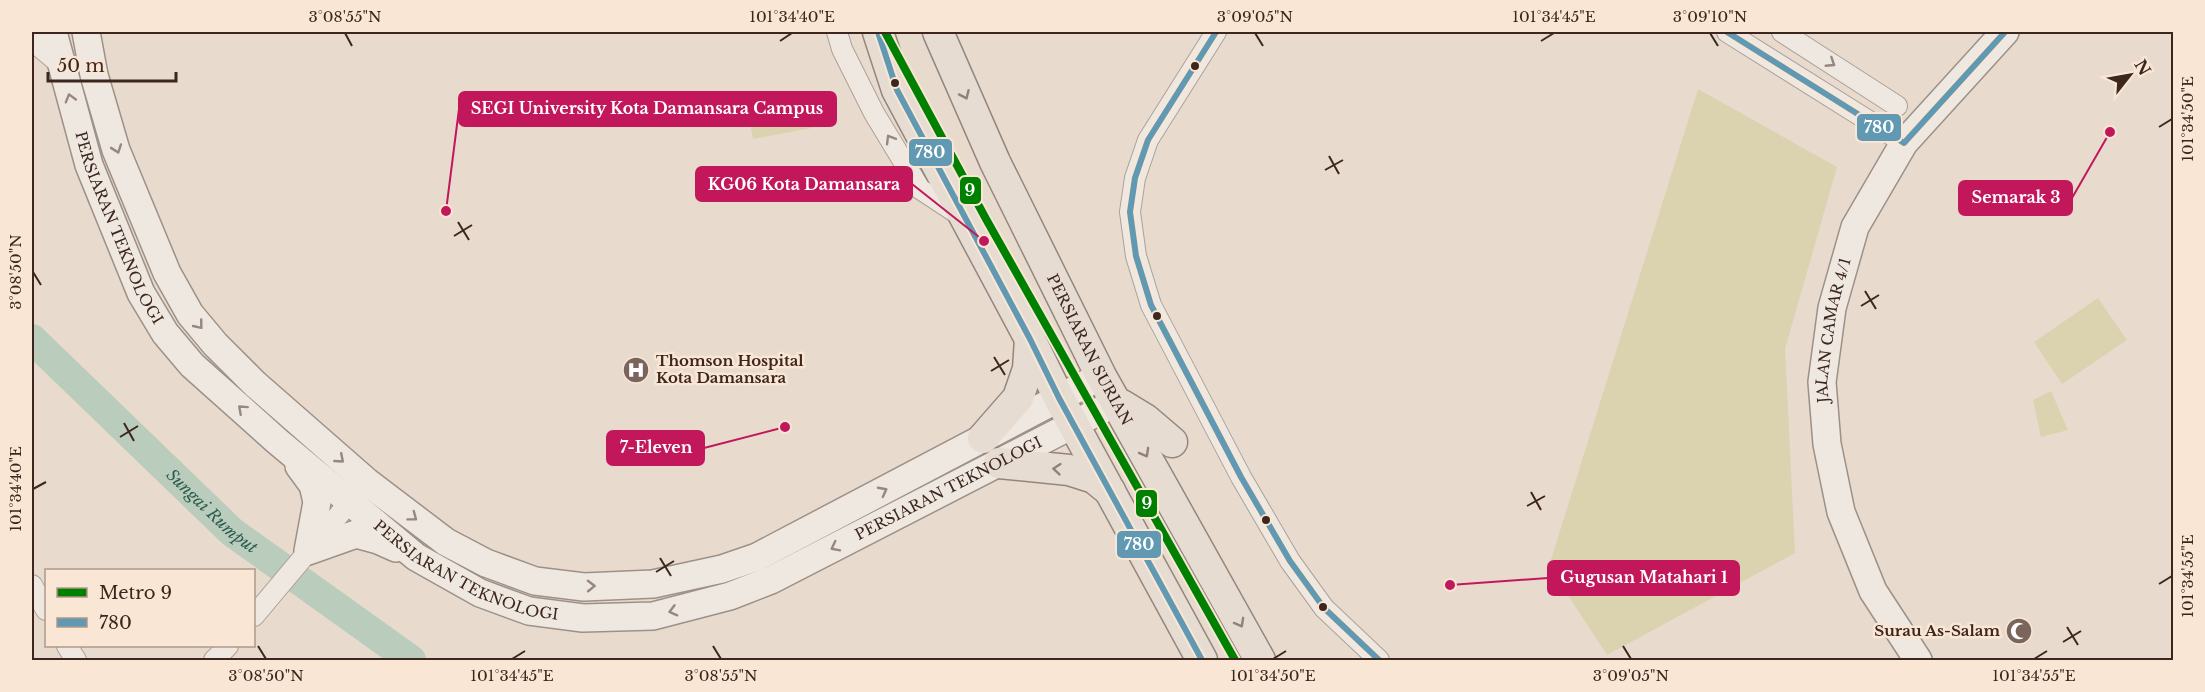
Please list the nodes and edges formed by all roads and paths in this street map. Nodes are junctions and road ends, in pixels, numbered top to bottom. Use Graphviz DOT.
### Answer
graph roads {
  1 [pos="37,32"];
  2 [pos="53,32"];
  3 [pos="86,32"];
  4 [pos="837,32"];
  5 [pos="878,32"];
  6 [pos="938,32"];
  7 [pos="1216,32"];
  8 [pos="1726,32"];
  9 [pos="1782,32"];
  10 [pos="2005,32"];
  11 [pos="60,64"];
  12 [pos="1897,106"];
  13 [pos="1904,143"];
  14 [pos="965,219"];
  15 [pos="1030,339"];
  16 [pos="1101,376"];
  17 [pos="1059,398"];
  18 [pos="1116,402"];
  19 [pos="1073,424"];
  20 [pos="983,438"];
  21 [pos="277,441"];
  22 [pos="1172,442"];
  23 [pos="999,463"];
  24 [pos="1110,490"];
  25 [pos="358,492"];
  26 [pos="304,556"];
  27 [pos="417,557"];
  28 [pos="32,585"];
  29 [pos="45,608"];
  30 [pos="255,615"];
  31 [pos="68,647"];
  32 [pos="226,647"];
  33 [pos="76,660"];
  34 [pos="214,660"];
  35 [pos="1202,660"];
  36 [pos="1260,660"];
  37 [pos="1379,660"];
  38 [pos="1918,660"];
  1 -- 11 [label="street"];
  2 -- 11 [label="street, PERSIARAN TEKNOLOGI"];
  3 -- 25 [label="street, PERSIARAN TEKNOLOGI, one-way"];
  14 -- 4 [label="street, one-way"];
  5 -- 14 [label="main road"];
  6 -- 16 [label="main road, PERSIARAN SURIAN, one-way"];
  7 -- 37 [label="street"];
  8 -- 13 [label="street"];
  9 -- 12 [label="street, one-way"];
  10 -- 13 [label="street, JALAN CAMAR 4/1"];
  21 -- 11 [label="street, PERSIARAN TEKNOLOGI, one-way"];
  13 -- 38 [label="street, JALAN CAMAR 4/1"];
  14 -- 15 [label="main road"];
  15 -- 17 [label="main road"];
  15 -- 20 [label="main road"];
  16 -- 17 [label="street, PERSIARAN TEKNOLOGI"];
  16 -- 18 [label="main road, PERSIARAN SURIAN"];
  17 -- 19 [label="main road"];
  17 -- 20 [label="street, PERSIARAN TEKNOLOGI"];
  18 -- 19 [label="street, PERSIARAN TEKNOLOGI"];
  18 -- 22 [label="main road"];
  18 -- 36 [label="main road, PERSIARAN SURIAN, one-way"];
  19 -- 23 [label="street, PERSIARAN TEKNOLOGI"];
  19 -- 24 [label="main road"];
  25 -- 20 [label="street, PERSIARAN TEKNOLOGI, one-way"];
  21 -- 25 [label="street, PERSIARAN TEKNOLOGI"];
  21 -- 26 [label="street"];
  24 -- 23 [label="main road, one-way"];
  23 -- 27 [label="street, PERSIARAN TEKNOLOGI, one-way"];
  24 -- 35 [label="main road"];
  25 -- 26 [label="street"];
  25 -- 27 [label="street, PERSIARAN TEKNOLOGI"];
  26 -- 27 [label="street"];
  26 -- 30 [label="street"];
  28 -- 29 [label="street"];
  31 -- 33 [label="street"];
  32 -- 34 [label="street"];
}
